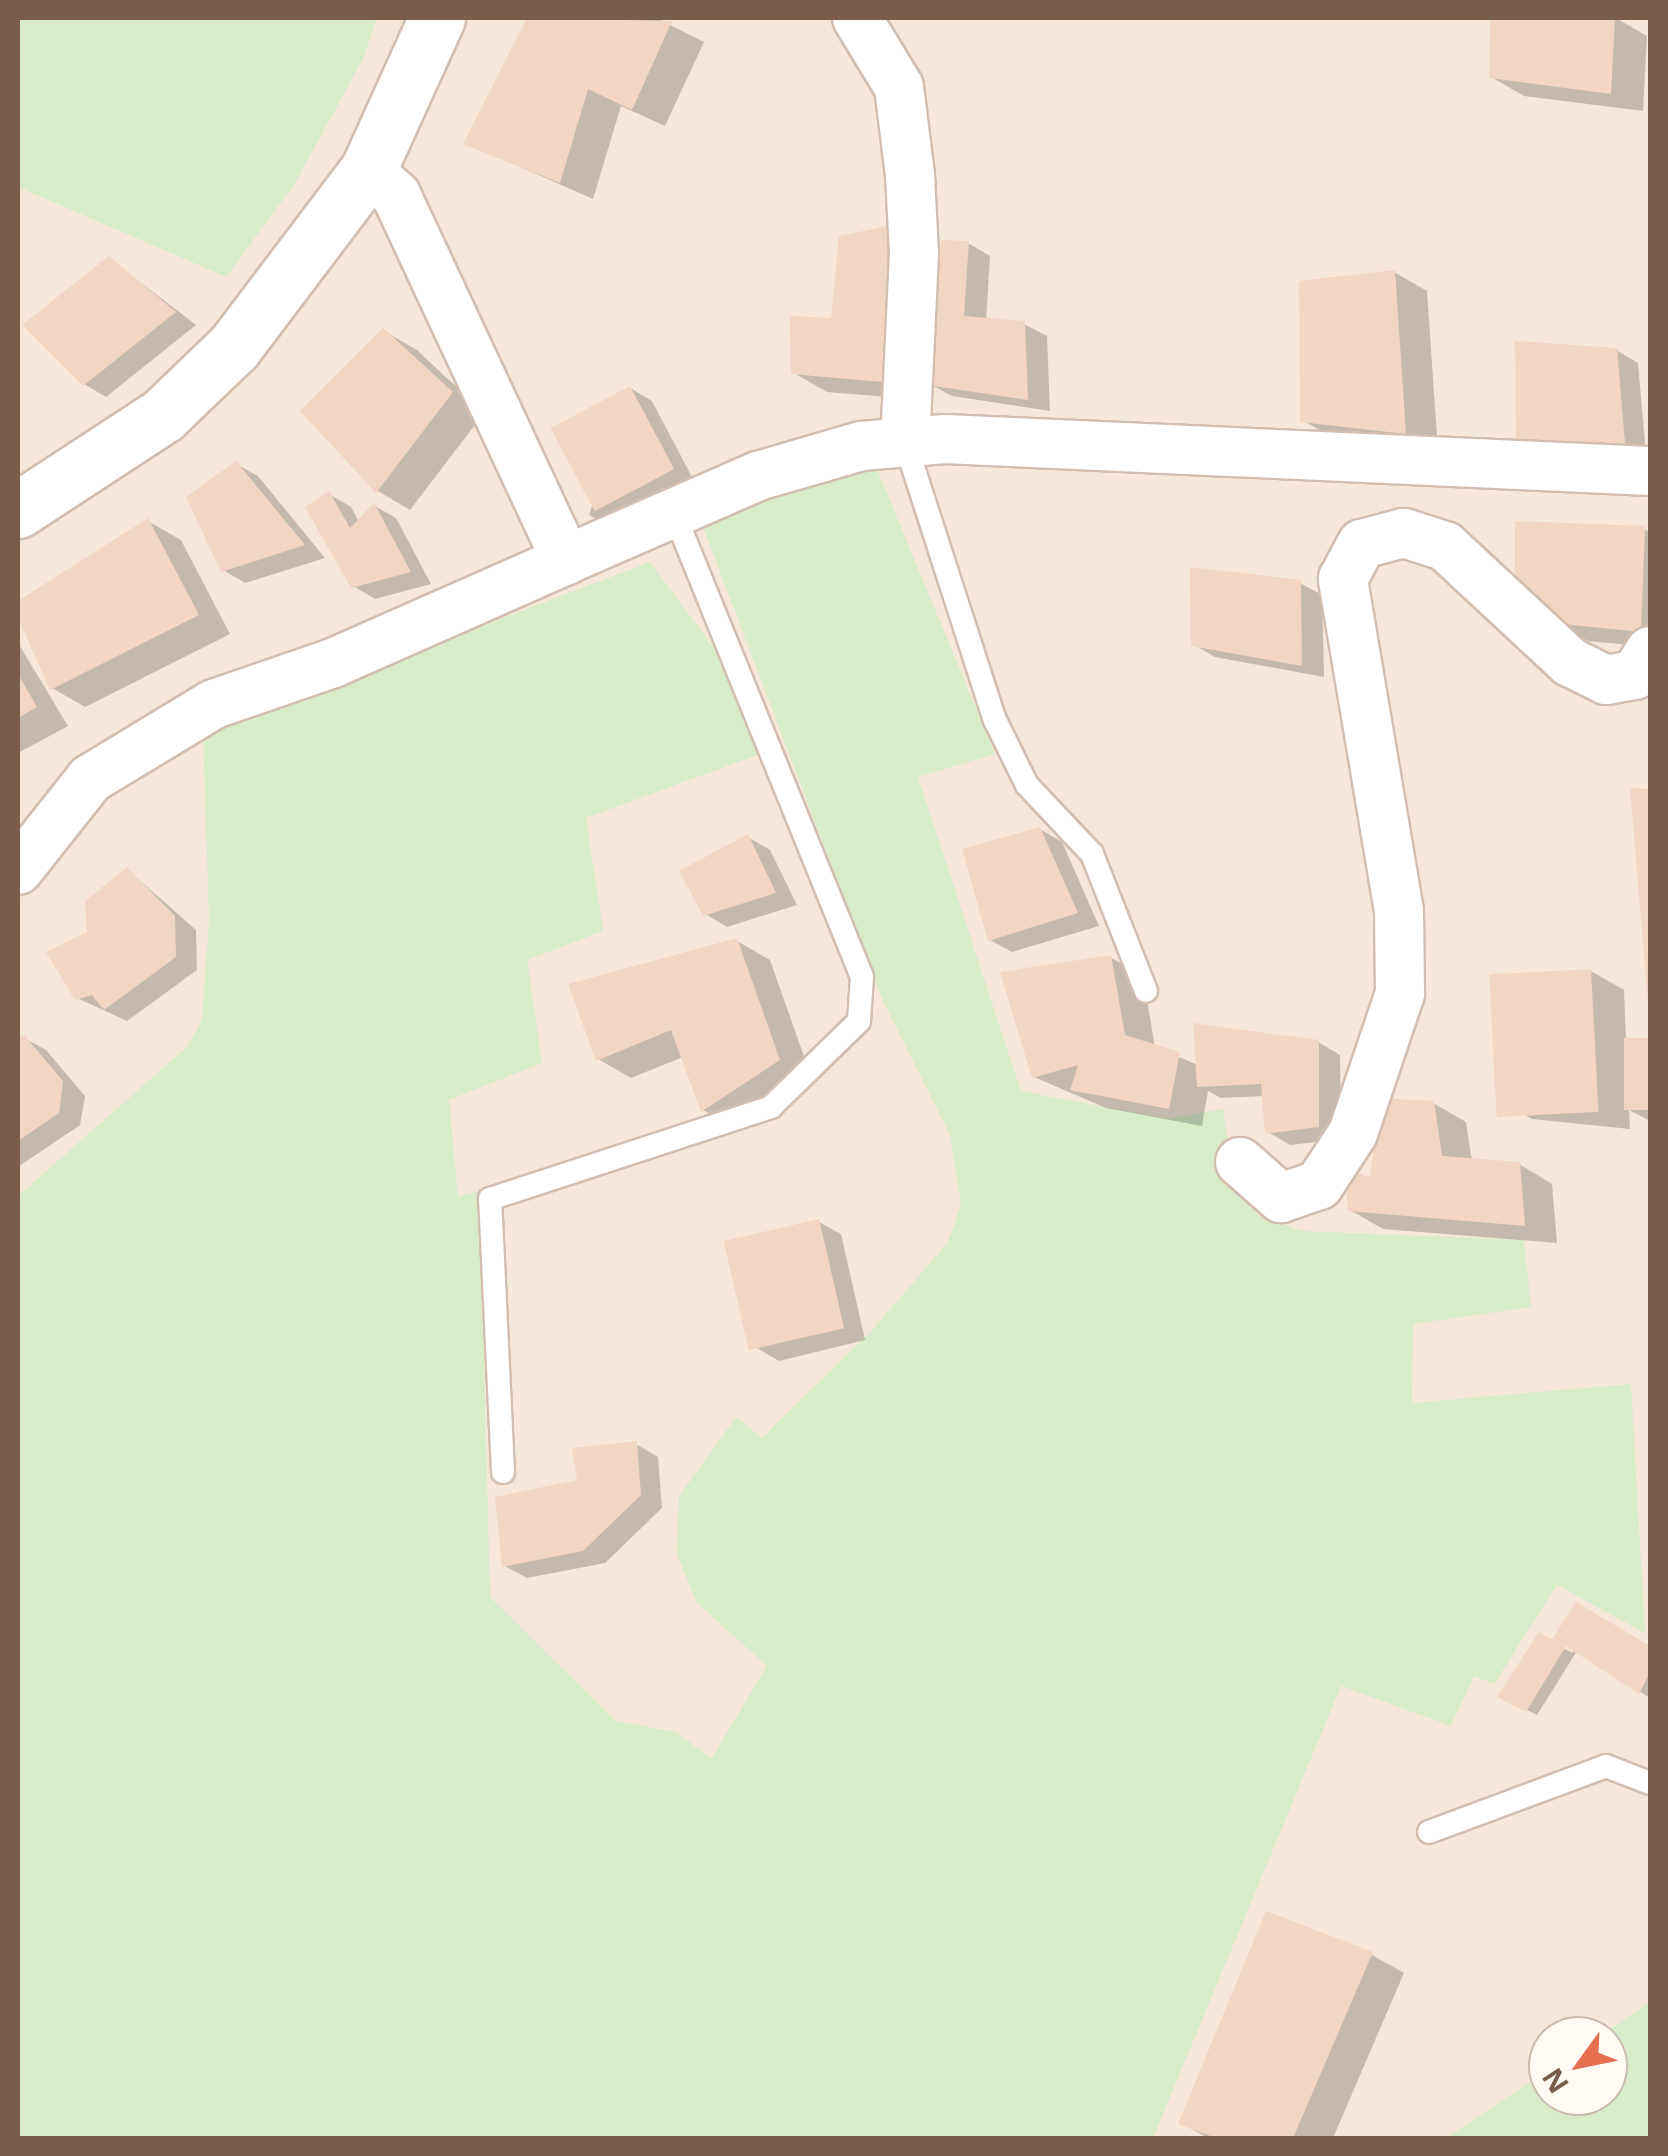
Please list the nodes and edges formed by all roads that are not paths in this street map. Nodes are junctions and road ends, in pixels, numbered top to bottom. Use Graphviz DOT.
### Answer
graph roads {
  1 [pos="437,18"];
  2 [pos="856,18"];
  3 [pos="368,170"];
  4 [pos="905,442"];
  5 [pos="1650,470"];
  6 [pos="18,510"];
  7 [pos="674,513"];
  8 [pos="566,560"];
  9 [pos="1650,651"];
  10 [pos="18,870"];
  11 [pos="1146,991"];
  12 [pos="1240,1162"];
  13 [pos="503,1472"];
  14 [pos="1650,1784"];
  15 [pos="1429,1832"];
  1 -- 3 [label="main road"];
  2 -- 4 [label="street"];
  3 -- 6 [label="main road"];
  3 -- 8 [label="street"];
  4 -- 5 [label="street"];
  4 -- 7 [label="street"];
  4 -- 11 [label="lane"];
  7 -- 8 [label="street"];
  7 -- 13 [label="lane"];
  8 -- 10 [label="street"];
  9 -- 12 [label="street"];
  14 -- 15 [label="lane"];
}
